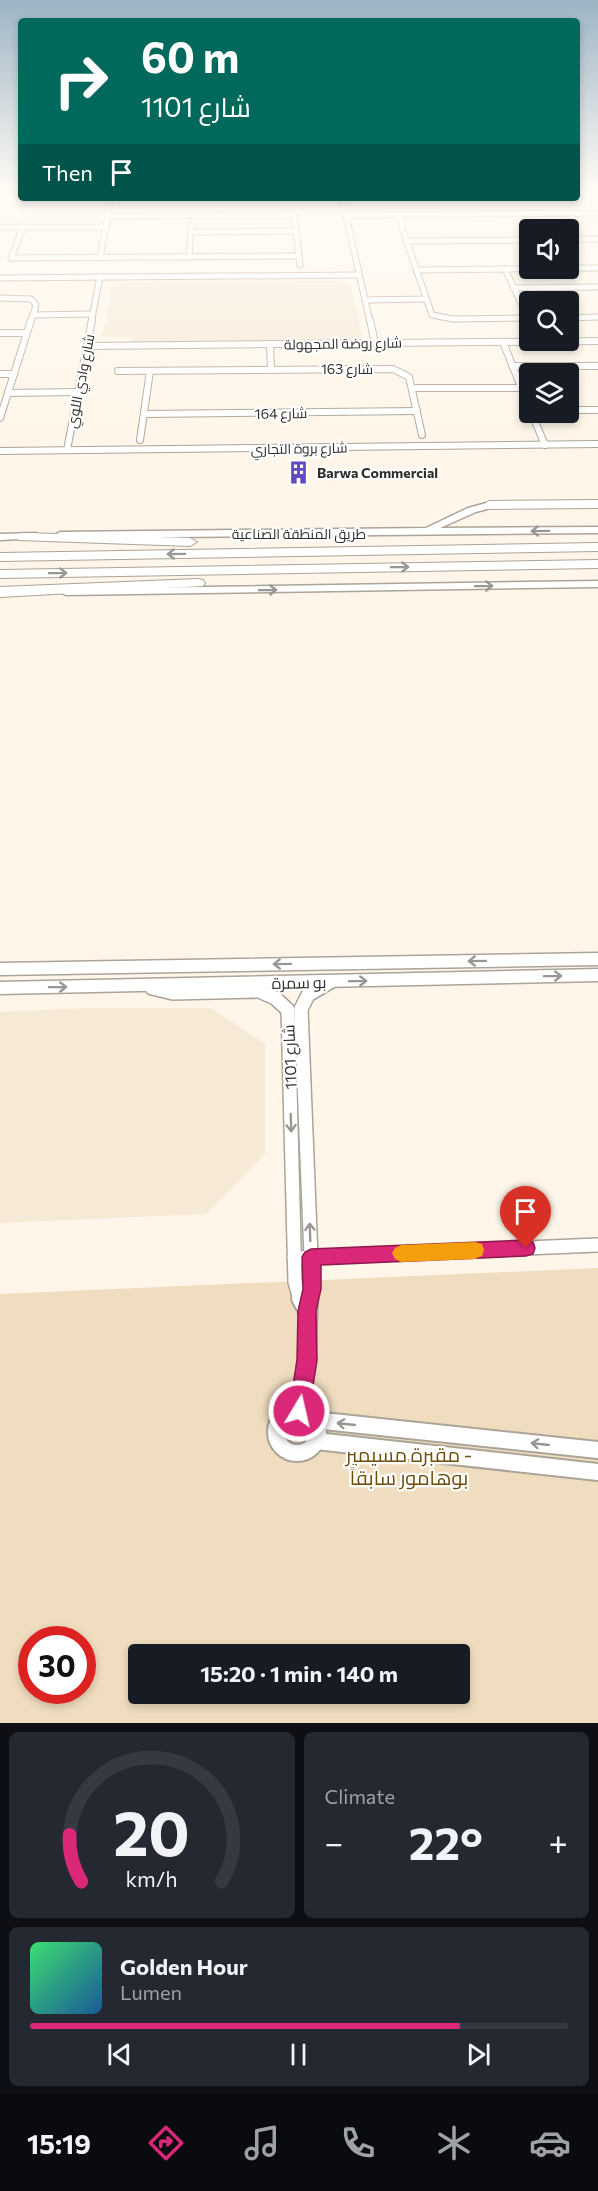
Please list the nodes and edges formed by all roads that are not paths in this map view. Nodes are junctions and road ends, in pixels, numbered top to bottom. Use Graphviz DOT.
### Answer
graph roads {
  1 [pos="254,270"];
  2 [pos="358,270"];
  3 [pos="416,270"];
  4 [pos="506,270"];
  5 [pos="359,275"];
  6 [pos="254,276"];
  7 [pos="100,277"];
  8 [pos="0,278"];
  9 [pos="598,287"];
  10 [pos="513,288"];
  11 [pos="0,298"];
  12 [pos="425,299"];
  13 [pos="519,299"];
  14 [pos="366,300"];
  15 [pos="93,314"];
  16 [pos="33,315"];
  17 [pos="598,317"];
  18 [pos="519,318"];
  19 [pos="579,318"];
  20 [pos="0,333"];
  21 [pos="26,333"];
  22 [pos="598,341"];
  23 [pos="503,342"];
  24 [pos="375,343"];
  25 [pos="270,344"];
  26 [pos="87,346"];
  27 [pos="512,366"];
  28 [pos="598,366"];
  29 [pos="271,369"];
  30 [pos="118,371"];
  31 [pos="150,371"];
  32 [pos="0,374"];
  33 [pos="14,374"];
  34 [pos="519,385"];
  35 [pos="412,388"];
  36 [pos="519,388"];
  37 [pos="78,392"];
  38 [pos="9,393"];
  39 [pos="579,410"];
  40 [pos="598,410"];
  41 [pos="417,411"];
  42 [pos="144,414"];
  43 [pos="0,417"];
  44 [pos="535,423"];
  45 [pos="422,435"];
  46 [pos="140,440"];
  47 [pos="598,444"];
  48 [pos="545,445"];
  49 [pos="67,450"];
  50 [pos="0,451"];
  51 [pos="598,504"];
  52 [pos="490,505"];
  53 [pos="598,530"];
  54 [pos="408,533"];
  55 [pos="0,537"];
  56 [pos="22,537"];
  57 [pos="598,547"];
  58 [pos="382,550"];
  59 [pos="0,557"];
  60 [pos="598,564"];
  61 [pos="358,568"];
  62 [pos="0,574"];
  63 [pos="598,584"];
  64 [pos="0,592"];
  65 [pos="598,958"];
  66 [pos="0,969"];
  67 [pos="598,975"];
  68 [pos="332,981"];
  69 [pos="140,985"];
  70 [pos="0,988"];
  71 [pos="598,1245"];
  72 [pos="311,1257"];
  73 [pos="294,1258"];
  74 [pos="307,1311"];
  75 [pos="299,1411"];
  76 [pos="314,1420"];
  77 [pos="316,1441"];
  78 [pos="598,1450"];
  79 [pos="598,1472"];
  1 -- 6 [label="street"];
  2 -- 5 [label="street"];
  3 -- 12 [label="street"];
  4 -- 10 [label="street"];
  5 -- 6 [label="street"];
  5 -- 14 [label="street"];
  6 -- 7 [label="street"];
  7 -- 8 [label="street"];
  7 -- 15 [label="street, شارع وادي اللوي"];
  9 -- 10 [label="street"];
  10 -- 13 [label="street"];
  11 -- 16 [label="street"];
  12 -- 14 [label="street"];
  12 -- 18 [label="street"];
  14 -- 24 [label="street"];
  15 -- 16 [label="street"];
  15 -- 26 [label="street, شارع وادي اللوي"];
  16 -- 21 [label="street"];
  17 -- 19 [label="street"];
  20 -- 21 [label="street"];
  21 -- 33 [label="street"];
  22 -- 23 [label="street, شارع روضة المجهولة"];
  23 -- 24 [label="street, شارع روضة المجهولة"];
  23 -- 27 [label="street"];
  24 -- 25 [label="street, شارع روضة المجهولة"];
  25 -- 26 [label="street, شارع روضة المجهولة"];
  25 -- 29 [label="street"];
  26 -- 37 [label="street, شارع وادي اللوي"];
  27 -- 28 [label="street"];
  27 -- 34 [label="street"];
  29 -- 31 [label="street, شارع 163"];
  29 -- 35 [label="street, شارع 163"];
  30 -- 31 [label="street, شارع 163"];
  31 -- 42 [label="street"];
  32 -- 33 [label="street"];
  33 -- 38 [label="street"];
  35 -- 36 [label="street"];
  35 -- 41 [label="street"];
  37 -- 38 [label="street"];
  37 -- 49 [label="street, شارع وادي اللوي"];
  38 -- 43 [label="street"];
  39 -- 40 [label="street"];
  41 -- 42 [label="street, شارع 164"];
  41 -- 45 [label="street"];
  42 -- 46 [label="street"];
  44 -- 48 [label="street"];
  47 -- 48 [label="street, شارع بروة التجاري"];
  48 -- 49 [label="street, شارع بروة التجاري"];
  49 -- 50 [label="street, شارع بروة التجاري"];
  51 -- 52 [label="street"];
  52 -- 54 [label="street"];
  53 -- 54 [label="street, طريق المنطقة الصناعية, one-way"];
  54 -- 56 [label="street, طريق المنطقة الصناعية"];
  55 -- 56 [label="street, طريق المنطقة الصناعية"];
  56 -- 58 [label="highway"];
  57 -- 58 [label="highway, طريق المنطقة الصناعية"];
  58 -- 59 [label="highway, طريق المنطقة الصناعية, one-way"];
  61 -- 60 [label="highway, one-way"];
  62 -- 61 [label="highway, one-way"];
  61 -- 64 [label="highway"];
  64 -- 63 [label="street, one-way"];
  65 -- 66 [label="street, بو سمرة, one-way"];
  68 -- 67 [label="street, بو سمرة, one-way"];
  68 -- 69 [label="street, بو سمرة"];
  72 -- 68 [label="street, شارع 1101, one-way"];
  70 -- 69 [label="street, بو سمرة, one-way"];
  69 -- 73 [label="street, شارع 1101, one-way"];
  71 -- 72 [label="street"];
  72 -- 73 [label="street"];
  72 -- 74 [label="street, شارع 1101"];
  73 -- 74 [label="street, شارع 1101"];
  74 -- 75 [label="street, شارع 1101"];
  75 -- 76 [label="street"];
  75 -- 77 [label="street"];
  76 -- 77 [label="street"];
  78 -- 76 [label="street, one-way"];
  77 -- 79 [label="street"];
}
